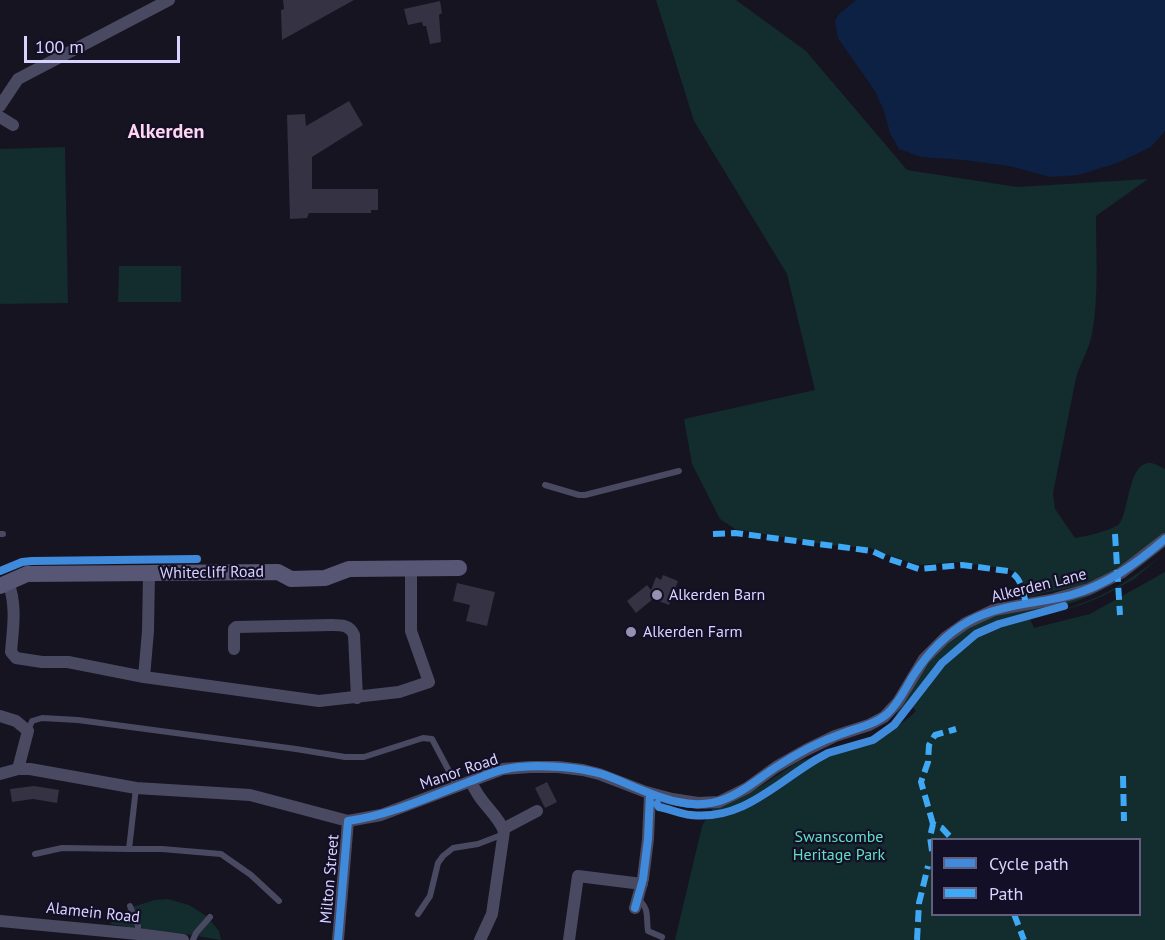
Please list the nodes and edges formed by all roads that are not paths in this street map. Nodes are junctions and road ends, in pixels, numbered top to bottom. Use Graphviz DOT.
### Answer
graph roads {
  1 [pos="169,0"];
  2 [pos="0,106"];
  3 [pos="0,117"];
  4 [pos="13,125"];
  5 [pos="679,471"];
  6 [pos="546,484"];
  7 [pos="1165,539"];
  8 [pos="411,568"];
  9 [pos="459,568"];
  10 [pos="149,573"];
  11 [pos="4,584"];
  12 [pos="234,649"];
  13 [pos="144,677"];
  14 [pos="357,698"];
  15 [pos="0,716"];
  16 [pos="28,731"];
  17 [pos="18,769"];
  18 [pos="0,774"];
  19 [pos="471,781"];
  20 [pos="457,786"];
  21 [pos="136,788"];
  22 [pos="650,794"];
  23 [pos="537,811"];
  24 [pos="348,820"];
  25 [pos="503,831"];
  26 [pos="129,849"];
  27 [pos="35,854"];
  28 [pos="642,884"];
  29 [pos="279,901"];
  30 [pos="636,904"];
  31 [pos="130,906"];
  32 [pos="418,914"];
  33 [pos="210,917"];
  34 [pos="0,921"];
  35 [pos="141,936"];
  36 [pos="662,937"];
  37 [pos="167,939"];
  38 [pos="183,940"];
  39 [pos="193,940"];
  40 [pos="338,940"];
  41 [pos="480,940"];
  42 [pos="569,940"];
  1 -- 2 [label="street"];
  3 -- 4 [label="street"];
  5 -- 6 [label="lane"];
  7 -- 22 [label="street, Alkerden Lane"];
  8 -- 9 [label="street, Whitecliff Road"];
  8 -- 10 [label="street, Whitecliff Road"];
  8 -- 14 [label="street"];
  10 -- 11 [label="street, Whitecliff Road"];
  10 -- 13 [label="street"];
  11 -- 13 [label="street"];
  12 -- 14 [label="street"];
  13 -- 14 [label="street"];
  15 -- 16 [label="street"];
  16 -- 17 [label="street"];
  16 -- 20 [label="lane"];
  17 -- 18 [label="street, Manor Road"];
  17 -- 21 [label="street, Manor Road"];
  19 -- 20 [label="street, Manor Road"];
  19 -- 22 [label="street, Manor Road"];
  19 -- 25 [label="street"];
  20 -- 24 [label="street, Manor Road"];
  21 -- 24 [label="street, Manor Road"];
  21 -- 26 [label="lane"];
  22 -- 28 [label="street"];
  23 -- 25 [label="street"];
  24 -- 40 [label="street, Milton Street"];
  25 -- 32 [label="lane"];
  25 -- 41 [label="street"];
  26 -- 27 [label="lane"];
  26 -- 29 [label="lane"];
  28 -- 30 [label="street"];
  28 -- 42 [label="street"];
  30 -- 36 [label="lane"];
  31 -- 35 [label="lane"];
  33 -- 39 [label="lane"];
  34 -- 35 [label="street, Alamein Road"];
  35 -- 37 [label="street, Alamein Road"];
  37 -- 38 [label="street, Alamein Road"];
}
